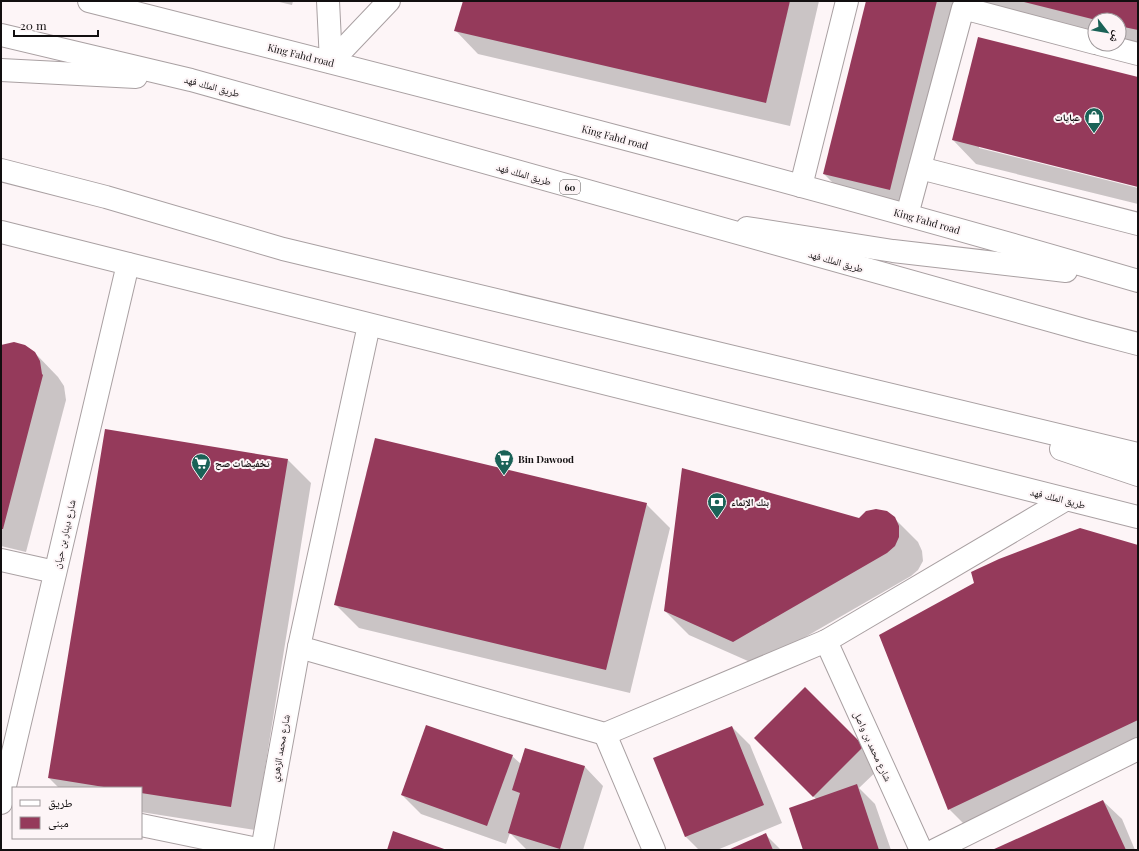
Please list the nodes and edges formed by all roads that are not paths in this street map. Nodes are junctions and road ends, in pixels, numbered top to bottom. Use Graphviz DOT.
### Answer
graph roads {
  1 [pos="89,1"];
  2 [pos="328,1"];
  3 [pos="389,1"];
  4 [pos="847,1"];
  5 [pos="1,35"];
  6 [pos="1087,41"];
  7 [pos="1127,51"];
  8 [pos="1138,54"];
  9 [pos="331,62"];
  10 [pos="1,70"];
  11 [pos="191,80"];
  12 [pos="1,161"];
  13 [pos="920,168"];
  14 [pos="1,170"];
  15 [pos="801,186"];
  16 [pos="106,197"];
  17 [pos="907,215"];
  18 [pos="674,216"];
  19 [pos="1138,224"];
  20 [pos="1,232"];
  21 [pos="128,264"];
  22 [pos="1134,280"];
  23 [pos="369,325"];
  24 [pos="1138,344"];
  25 [pos="928,404"];
  26 [pos="1138,454"];
  27 [pos="1138,475"];
  28 [pos="1065,500"];
  29 [pos="1138,517"];
  30 [pos="1,560"];
  31 [pos="55,572"];
  32 [pos="826,641"];
  33 [pos="299,647"];
  34 [pos="605,734"];
  35 [pos="1138,749"];
  36 [pos="6,799"];
  37 [pos="142,825"];
  38 [pos="262,850"];
  39 [pos="654,850"];
  40 [pos="921,850"];
  41 [pos="935,850"];
  1 -- 9 [label="main road, King Fahd road"];
  2 -- 9 [label="main road"];
  3 -- 9 [label="main road"];
  4 -- 15 [label="main road"];
  5 -- 11 [label="main road, طريق الملك فهد / 60"];
  6 -- 13 [label="main road"];
  7 -- 8 [label="main road"];
  9 -- 15 [label="main road, King Fahd road"];
  10 -- 11 [label="main road"];
  11 -- 18 [label="main road, طريق الملك فهد / 60"];
  12 -- 16 [label="main road"];
  13 -- 17 [label="main road"];
  13 -- 19 [label="main road"];
  14 -- 16 [label="main road"];
  15 -- 17 [label="main road, King Fahd road"];
  16 -- 25 [label="main road"];
  17 -- 22 [label="main road, King Fahd road"];
  18 -- 22 [label="main road"];
  18 -- 24 [label="main road, طريق الملك فهد / 60"];
  20 -- 21 [label="main road, طريق الملك فهد"];
  21 -- 23 [label="main road, طريق الملك فهد"];
  21 -- 31 [label="main road, شارع دينار بن حيان"];
  23 -- 28 [label="main road, طريق الملك فهد"];
  23 -- 33 [label="main road, شارع محمد الزهري"];
  25 -- 26 [label="main road"];
  25 -- 27 [label="main road"];
  28 -- 29 [label="main road, طريق الملك فهد"];
  28 -- 32 [label="main road"];
  30 -- 31 [label="main road"];
  31 -- 36 [label="main road, شارع دينار بن حيان"];
  32 -- 34 [label="main road"];
  32 -- 40 [label="main road, شارع محمد بن واصل"];
  33 -- 34 [label="main road"];
  33 -- 38 [label="main road, شارع محمد الزهري"];
  34 -- 39 [label="main road"];
  35 -- 41 [label="main road"];
  37 -- 38 [label="main road"];
}
